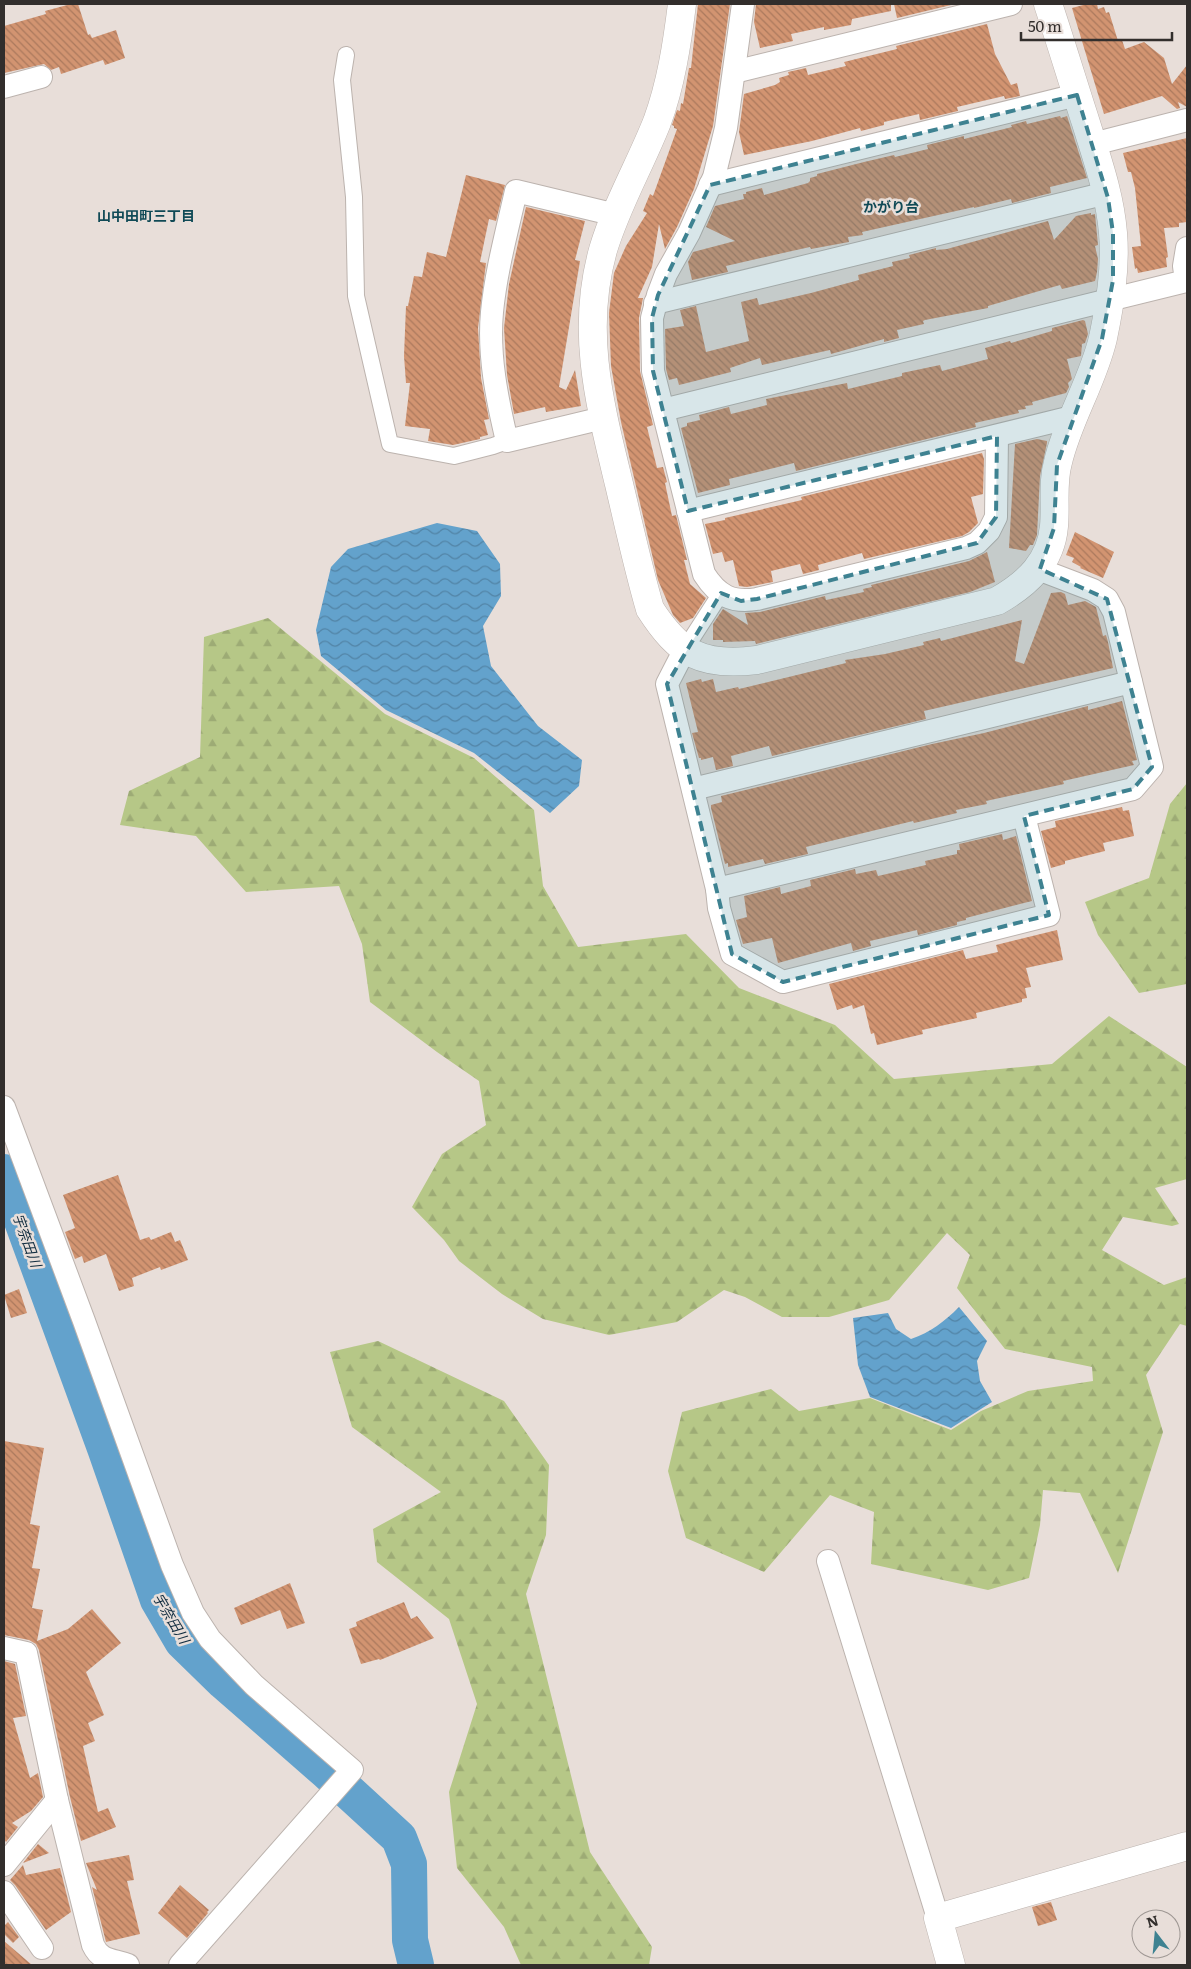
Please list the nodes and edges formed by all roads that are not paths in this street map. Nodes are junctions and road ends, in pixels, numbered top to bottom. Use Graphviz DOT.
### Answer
graph roads {
  1 [pos="682,4"];
  2 [pos="743,4"];
  3 [pos="1011,4"];
  4 [pos="1048,4"];
  5 [pos="346,55"];
  6 [pos="734,72"];
  7 [pos="41,78"];
  8 [pos="4,87"];
  9 [pos="1077,95"];
  10 [pos="1187,120"];
  11 [pos="1093,144"];
  12 [pos="710,185"];
  13 [pos="1107,193"];
  14 [pos="616,215"];
  15 [pos="1187,248"];
  16 [pos="1110,300"];
  17 [pos="655,303"];
  18 [pos="663,410"];
  19 [pos="1072,417"];
  20 [pos="603,418"];
  21 [pos="997,436"];
  22 [pos="507,441"];
  23 [pos="688,511"];
  24 [pos="1038,568"];
  25 [pos="721,593"];
  26 [pos="685,649"];
  27 [pos="1131,682"];
  28 [pos="693,789"];
  29 [pos="1024,816"];
  30 [pos="717,889"];
  31 [pos="4,1107"];
  32 [pos="828,1561"];
  33 [pos="4,1648"];
  34 [pos="57,1800"];
  35 [pos="1187,1846"];
  36 [pos="4,1865"];
  37 [pos="4,1892"];
  38 [pos="938,1918"];
  39 [pos="42,1948"];
  40 [pos="128,1965"];
  41 [pos="180,1965"];
  42 [pos="951,1965"];
  1 -- 14 [label="street"];
  2 -- 6 [label="street"];
  3 -- 6 [label="street"];
  4 -- 9 [label="street"];
  5 -- 22 [label="street"];
  6 -- 12 [label="street"];
  7 -- 8 [label="street"];
  9 -- 11 [label="street"];
  9 -- 12 [label="street"];
  10 -- 11 [label="street"];
  11 -- 13 [label="street"];
  12 -- 17 [label="street"];
  13 -- 16 [label="street"];
  13 -- 17 [label="street"];
  14 -- 20 [label="street"];
  14 -- 22 [label="street"];
  15 -- 16 [label="street"];
  16 -- 18 [label="street"];
  16 -- 19 [label="street"];
  17 -- 18 [label="street"];
  18 -- 23 [label="street"];
  19 -- 21 [label="street"];
  19 -- 24 [label="street"];
  20 -- 22 [label="street"];
  20 -- 26 [label="street"];
  21 -- 23 [label="street"];
  21 -- 25 [label="street"];
  23 -- 25 [label="street"];
  24 -- 26 [label="street"];
  24 -- 27 [label="street"];
  25 -- 26 [label="street"];
  26 -- 28 [label="street"];
  27 -- 28 [label="street"];
  27 -- 29 [label="street"];
  28 -- 30 [label="street"];
  29 -- 30 [label="street"];
  29 -- 30 [label="street"];
  31 -- 41 [label="street"];
  32 -- 38 [label="street"];
  33 -- 34 [label="street"];
  34 -- 36 [label="street"];
  34 -- 40 [label="street"];
  35 -- 38 [label="street"];
  37 -- 39 [label="street"];
  38 -- 42 [label="street"];
}
